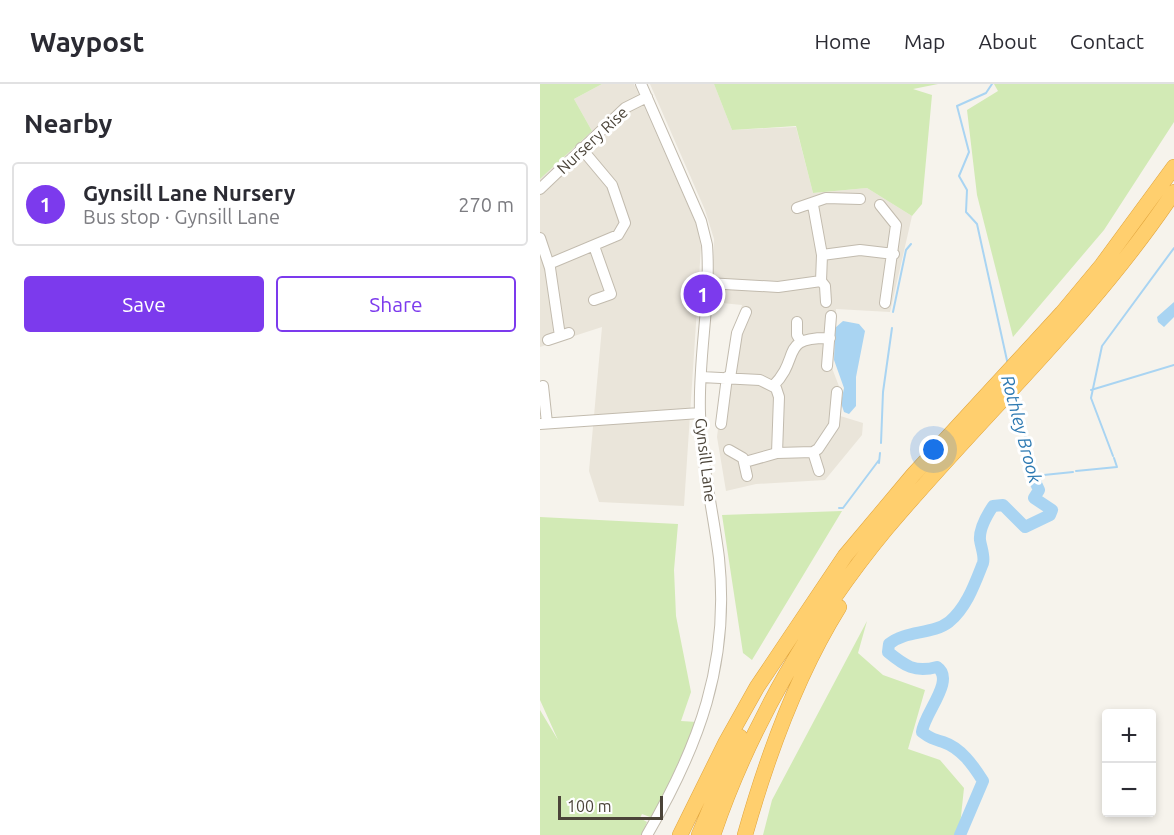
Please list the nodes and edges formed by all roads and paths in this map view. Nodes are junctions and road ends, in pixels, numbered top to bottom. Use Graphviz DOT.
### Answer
graph roads {
  1 [pos="645,88"];
  2 [pos="581,148"];
  3 [pos="1174,159"];
  4 [pos="1174,167"];
  5 [pos="540,189"];
  6 [pos="1174,192"];
  7 [pos="860,199"];
  8 [pos="817,202"];
  9 [pos="880,205"];
  10 [pos="797,208"];
  11 [pos="1140,215"];
  12 [pos="540,238"];
  13 [pos="594,246"];
  14 [pos="894,254"];
  15 [pos="822,255"];
  16 [pos="549,264"];
  17 [pos="821,281"];
  18 [pos="707,283"];
  19 [pos="594,300"];
  20 [pos="825,302"];
  21 [pos="885,303"];
  22 [pos="746,312"];
  23 [pos="831,316"];
  24 [pos="797,322"];
  25 [pos="548,340"];
  26 [pos="800,340"];
  27 [pos="830,343"];
  28 [pos="828,366"];
  29 [pos="701,377"];
  30 [pos="729,378"];
  31 [pos="543,386"];
  32 [pos="773,386"];
  33 [pos="837,392"];
  34 [pos="700,413"];
  35 [pos="544,423"];
  36 [pos="721,424"];
  37 [pos="777,453"];
  38 [pos="931,466"];
  39 [pos="747,476"];
  40 [pos="919,479"];
  41 [pos="913,497"];
  42 [pos="789,640"];
  43 [pos="647,835"];
  44 [pos="680,835"];
  45 [pos="699,835"];
  46 [pos="713,835"];
  47 [pos="745,835"];
  1 -- 2 [label="street, Nursery Rise"];
  1 -- 18 [label="street, Gynsill Lane"];
  2 -- 5 [label="street, Nursery Rise"];
  2 -- 13 [label="street"];
  3 -- 11 [label="highway"];
  4 -- 11 [label="highway"];
  6 -- 38 [label="highway"];
  7 -- 8 [label="street"];
  8 -- 10 [label="street"];
  8 -- 15 [label="street"];
  9 -- 14 [label="street"];
  11 -- 38 [label="highway"];
  12 -- 16 [label="street"];
  13 -- 16 [label="street"];
  13 -- 19 [label="street"];
  14 -- 15 [label="street"];
  14 -- 21 [label="street"];
  15 -- 17 [label="street"];
  16 -- 25 [label="street"];
  17 -- 18 [label="street"];
  17 -- 20 [label="street"];
  18 -- 29 [label="street, Gynsill Lane"];
  22 -- 30 [label="street"];
  23 -- 27 [label="street"];
  24 -- 26 [label="street"];
  26 -- 27 [label="street"];
  26 -- 32 [label="street"];
  27 -- 28 [label="street"];
  29 -- 30 [label="street"];
  29 -- 34 [label="street, Gynsill Lane"];
  30 -- 32 [label="street"];
  30 -- 36 [label="street"];
  31 -- 35 [label="street"];
  32 -- 37 [label="street"];
  33 -- 37 [label="street"];
  34 -- 35 [label="street"];
  34 -- 43 [label="street, Gynsill Lane"];
  37 -- 39 [label="street"];
  38 -- 40 [label="highway"];
  40 -- 41 [label="highway"];
  40 -- 42 [label="highway"];
  41 -- 46 [label="highway"];
  41 -- 47 [label="highway"];
  42 -- 44 [label="highway"];
  42 -- 45 [label="highway"];
}
